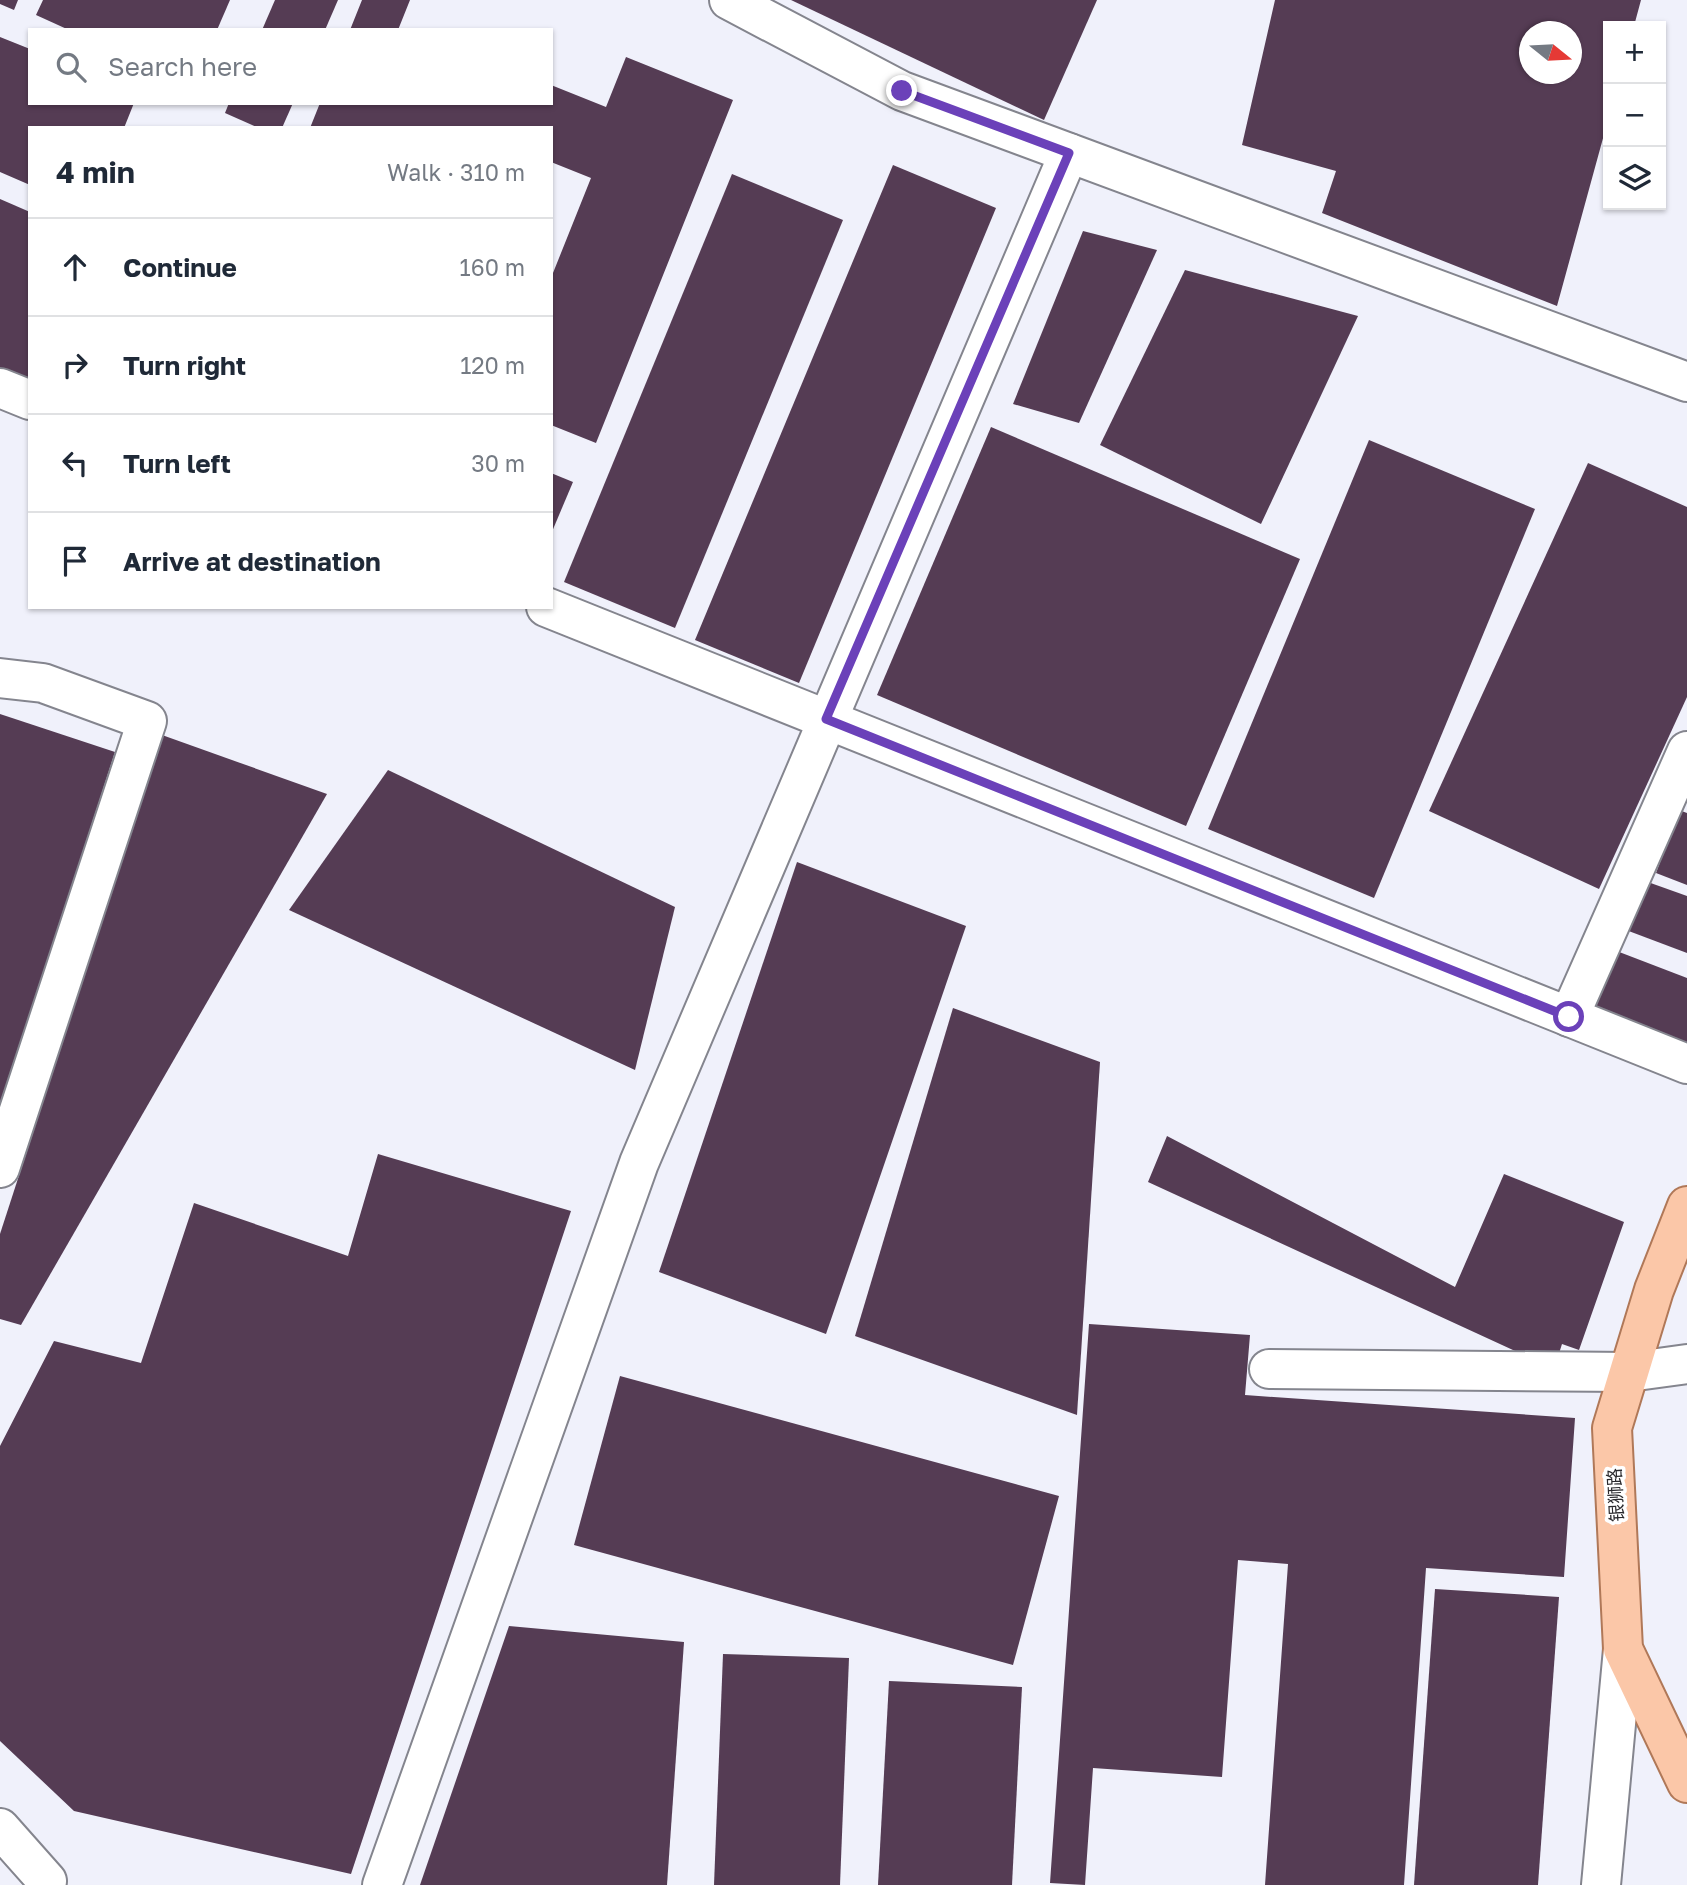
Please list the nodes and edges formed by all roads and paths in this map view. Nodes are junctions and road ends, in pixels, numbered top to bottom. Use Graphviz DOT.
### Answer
graph roads {
  1 [pos="729,0"];
  2 [pos="1069,153"];
  3 [pos="1687,382"];
  4 [pos="0,388"];
  5 [pos="28,399"];
  6 [pos="551,609"];
  7 [pos="0,678"];
  8 [pos="826,719"];
  9 [pos="1687,751"];
  10 [pos="1569,1017"];
  11 [pos="1687,1064"];
  12 [pos="0,1168"];
  13 [pos="1687,1206"];
  14 [pos="1687,1364"];
  15 [pos="1269,1368"];
  16 [pos="1629,1372"];
  17 [pos="1623,1649"];
  18 [pos="1687,1783"];
  19 [pos="0,1828"];
  20 [pos="45,1885"];
  21 [pos="382,1885"];
  22 [pos="1601,1885"];
  1 -- 2 [label="street"];
  2 -- 3 [label="street"];
  2 -- 8 [label="street"];
  4 -- 5 [label="street"];
  6 -- 8 [label="street"];
  7 -- 12 [label="street"];
  8 -- 10 [label="street"];
  8 -- 21 [label="street"];
  9 -- 10 [label="street"];
  10 -- 11 [label="street"];
  13 -- 16 [label="main road, 银狮路"];
  14 -- 16 [label="street"];
  15 -- 16 [label="street"];
  16 -- 17 [label="main road, 银狮路"];
  17 -- 18 [label="main road, 银狮路"];
  17 -- 22 [label="street"];
  19 -- 20 [label="street"];
}
